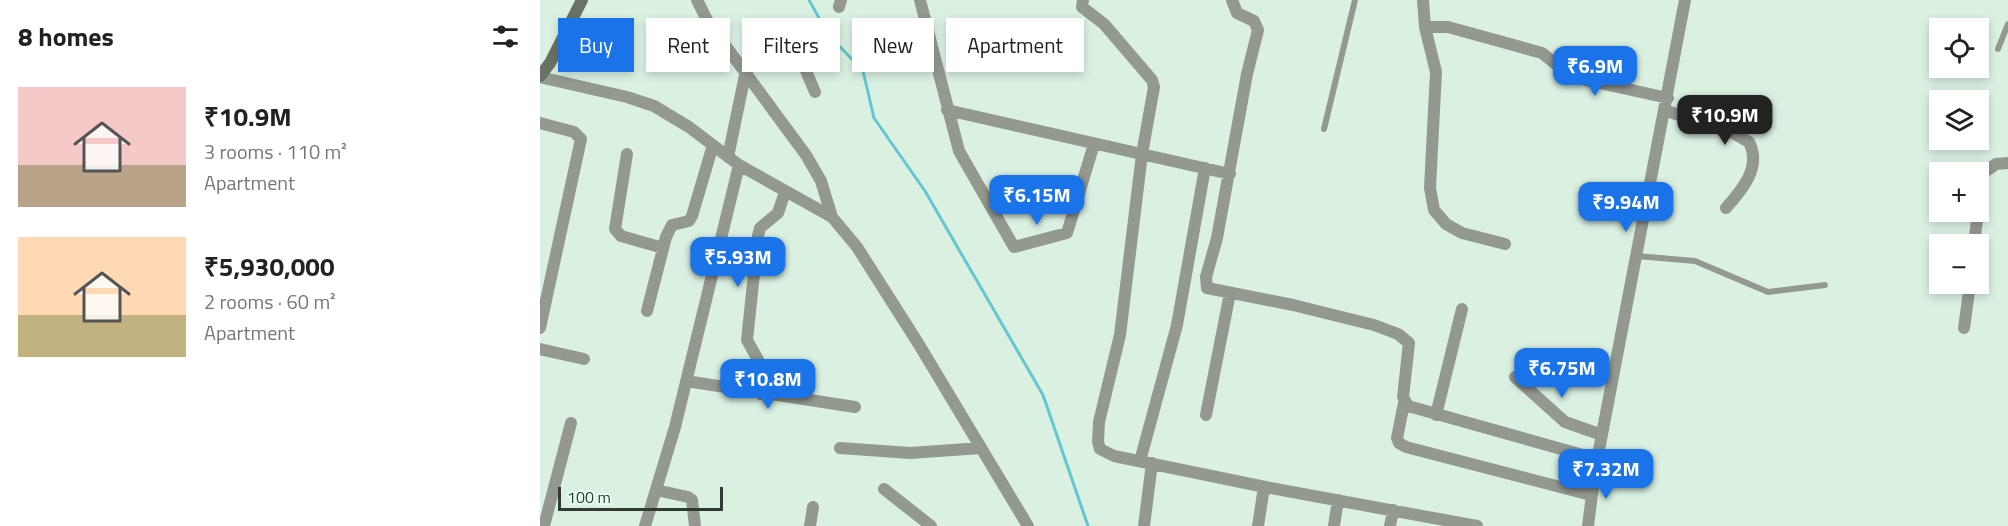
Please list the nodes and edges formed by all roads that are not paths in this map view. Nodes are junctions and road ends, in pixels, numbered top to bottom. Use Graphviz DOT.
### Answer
graph roads {
  1 [pos="582,0"];
  2 [pos="697,0"];
  3 [pos="920,0"];
  4 [pos="1083,0"];
  5 [pos="1232,0"];
  6 [pos="1356,0"];
  7 [pos="1423,0"];
  8 [pos="1684,0"];
  9 [pos="2008,24"];
  10 [pos="1425,27"];
  11 [pos="1998,49"];
  12 [pos="745,75"];
  13 [pos="540,77"];
  14 [pos="815,92"];
  15 [pos="1668,98"];
  16 [pos="947,110"];
  17 [pos="1664,110"];
  18 [pos="540,123"];
  19 [pos="1324,129"];
  20 [pos="1094,144"];
  21 [pos="713,145"];
  22 [pos="627,154"];
  23 [pos="1142,154"];
  24 [pos="728,157"];
  25 [pos="2008,163"];
  26 [pos="739,165"];
  27 [pos="1205,168"];
  28 [pos="1989,169"];
  29 [pos="1230,174"];
  30 [pos="785,192"];
  31 [pos="1726,208"];
  32 [pos="832,217"];
  33 [pos="1505,244"];
  34 [pos="663,248"];
  35 [pos="1636,256"];
  36 [pos="1825,285"];
  37 [pos="1230,293"];
  38 [pos="1969,294"];
  39 [pos="1462,309"];
  40 [pos="647,311"];
  41 [pos="540,328"];
  42 [pos="1964,328"];
  43 [pos="540,349"];
  44 [pos="584,359"];
  45 [pos="1515,377"];
  46 [pos="686,381"];
  47 [pos="761,394"];
  48 [pos="1404,403"];
  49 [pos="855,407"];
  50 [pos="1206,415"];
  51 [pos="1436,415"];
  52 [pos="571,423"];
  53 [pos="1602,435"];
  54 [pos="840,448"];
  55 [pos="981,448"];
  56 [pos="1597,459"];
  57 [pos="1146,462"];
  58 [pos="1264,487"];
  59 [pos="884,489"];
  60 [pos="656,490"];
  61 [pos="1591,495"];
  62 [pos="1338,500"];
  63 [pos="813,507"];
  64 [pos="1393,510"];
  65 [pos="1469,525"];
  66 [pos="544,526"];
  67 [pos="645,526"];
  68 [pos="695,526"];
  69 [pos="810,526"];
  70 [pos="931,526"];
  71 [pos="1028,526"];
  72 [pos="1144,526"];
  73 [pos="1258,526"];
  74 [pos="1334,526"];
  75 [pos="1390,526"];
  76 [pos="1588,526"];
  1 -- 13 [label="street"];
  2 -- 12 [label="street"];
  3 -- 16 [label="street"];
  4 -- 23 [label="street"];
  5 -- 29 [label="street"];
  6 -- 19 [label="lane"];
  7 -- 10 [label="street"];
  8 -- 15 [label="street"];
  9 -- 11 [label="lane"];
  10 -- 15 [label="street"];
  10 -- 33 [label="street"];
  12 -- 14 [label="street"];
  12 -- 24 [label="street"];
  12 -- 32 [label="street"];
  13 -- 21 [label="street"];
  15 -- 17 [label="street"];
  16 -- 20 [label="street"];
  16 -- 20 [label="street"];
  17 -- 31 [label="street"];
  17 -- 35 [label="street"];
  18 -- 41 [label="street"];
  20 -- 23 [label="street"];
  21 -- 24 [label="street"];
  21 -- 34 [label="street"];
  22 -- 34 [label="street"];
  23 -- 27 [label="street"];
  23 -- 57 [label="street"];
  24 -- 26 [label="street"];
  25 -- 28 [label="street"];
  26 -- 30 [label="street"];
  26 -- 46 [label="street"];
  27 -- 29 [label="street"];
  27 -- 57 [label="street"];
  29 -- 37 [label="street"];
  30 -- 32 [label="street"];
  30 -- 47 [label="street"];
  32 -- 55 [label="street"];
  34 -- 40 [label="street"];
  35 -- 36 [label="lane"];
  35 -- 53 [label="street"];
  37 -- 48 [label="street"];
  37 -- 50 [label="street"];
  38 -- 42 [label="street"];
  39 -- 51 [label="street"];
  43 -- 44 [label="street"];
  45 -- 53 [label="street"];
  46 -- 47 [label="street"];
  46 -- 60 [label="street"];
  47 -- 49 [label="street"];
  48 -- 51 [label="street"];
  48 -- 61 [label="street"];
  51 -- 56 [label="street"];
  52 -- 66 [label="street"];
  53 -- 56 [label="street"];
  54 -- 55 [label="street"];
  55 -- 71 [label="street"];
  56 -- 61 [label="street"];
  57 -- 58 [label="street"];
  57 -- 72 [label="street"];
  58 -- 62 [label="street"];
  58 -- 73 [label="street"];
  59 -- 70 [label="street"];
  60 -- 67 [label="street"];
  60 -- 68 [label="street"];
  61 -- 76 [label="street"];
  62 -- 64 [label="street"];
  62 -- 74 [label="street"];
  63 -- 69 [label="street"];
  64 -- 65 [label="street"];
  64 -- 75 [label="street"];
}
